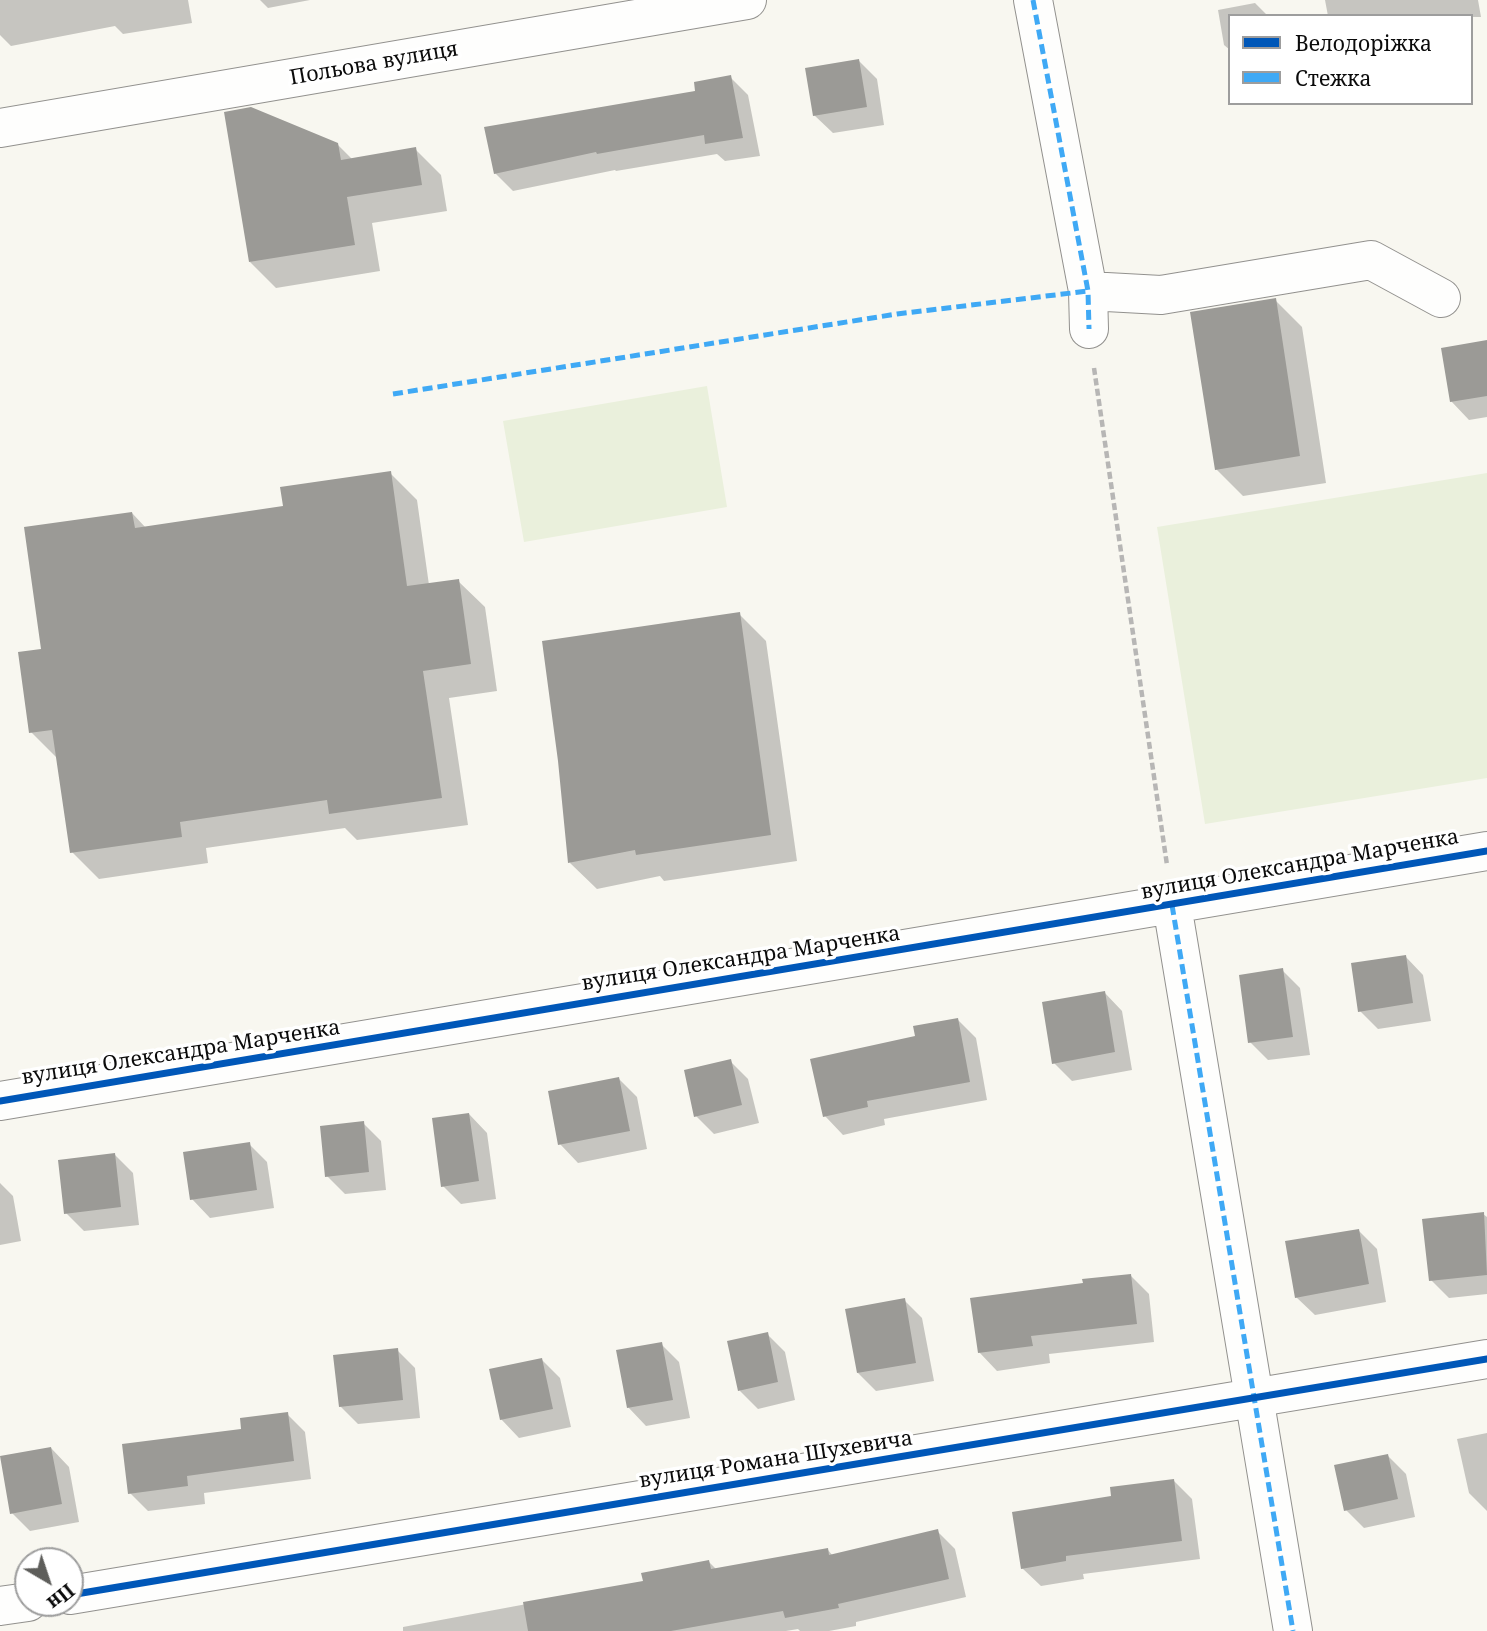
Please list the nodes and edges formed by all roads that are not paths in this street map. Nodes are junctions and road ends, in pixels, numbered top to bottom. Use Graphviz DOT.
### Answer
graph roads {
  1 [pos="747,0"];
  2 [pos="1033,0"];
  3 [pos="0,128"];
  4 [pos="1088,291"];
  5 [pos="1441,298"];
  6 [pos="1088,329"];
  7 [pos="1487,851"];
  8 [pos="1172,905"];
  9 [pos="0,1101"];
  10 [pos="1487,1359"];
  11 [pos="1254,1398"];
  12 [pos="84,1593"];
  13 [pos="1293,1631"];
  1 -- 3 [label="street, Польова вулиця"];
  2 -- 4 [label="street"];
  4 -- 5 [label="street"];
  4 -- 6 [label="street"];
  7 -- 8 [label="street, вулиця Олександра Марченка"];
  8 -- 9 [label="street, вулиця Олександра Марченка"];
  8 -- 11 [label="street"];
  10 -- 11 [label="street, вулиця Романа Шухевича"];
  11 -- 12 [label="street, вулиця Романа Шухевича"];
  11 -- 13 [label="street"];
}
